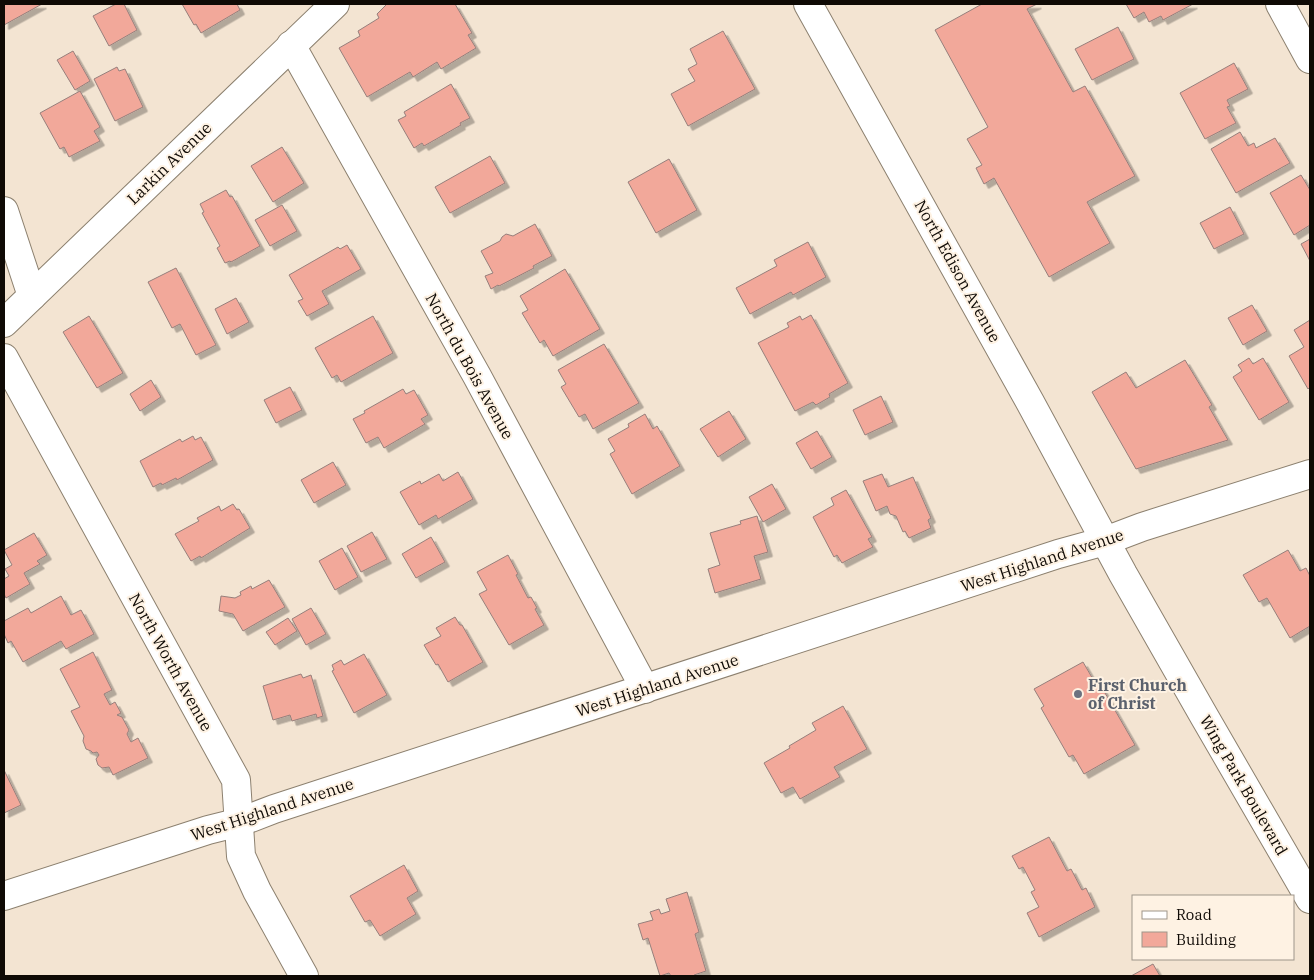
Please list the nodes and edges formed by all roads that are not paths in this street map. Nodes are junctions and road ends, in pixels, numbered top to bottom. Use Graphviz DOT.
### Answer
graph roads {
  1 [pos="808,4"];
  2 [pos="1280,4"];
  3 [pos="330,6"];
  4 [pos="291,46"];
  5 [pos="1310,59"];
  6 [pos="4,211"];
  7 [pos="32,296"];
  8 [pos="4,323"];
  9 [pos="4,358"];
  10 [pos="1310,474"];
  11 [pos="1105,541"];
  12 [pos="645,689"];
  13 [pos="240,822"];
  14 [pos="4,896"];
  15 [pos="1310,899"];
  16 [pos="304,976"];
  1 -- 11 [label="street, North Edison Avenue"];
  2 -- 5 [label="street"];
  3 -- 4 [label="street, Larkin Avenue"];
  4 -- 7 [label="street, Larkin Avenue"];
  4 -- 12 [label="street, North du Bois Avenue"];
  6 -- 7 [label="street"];
  7 -- 8 [label="street, Larkin Avenue"];
  9 -- 13 [label="street, North Worth Avenue"];
  10 -- 11 [label="street, West Highland Avenue"];
  11 -- 12 [label="street, West Highland Avenue"];
  11 -- 15 [label="street, Wing Park Boulevard"];
  12 -- 13 [label="street, West Highland Avenue"];
  13 -- 14 [label="street, West Highland Avenue"];
  13 -- 16 [label="street, North Worth Avenue"];
}
